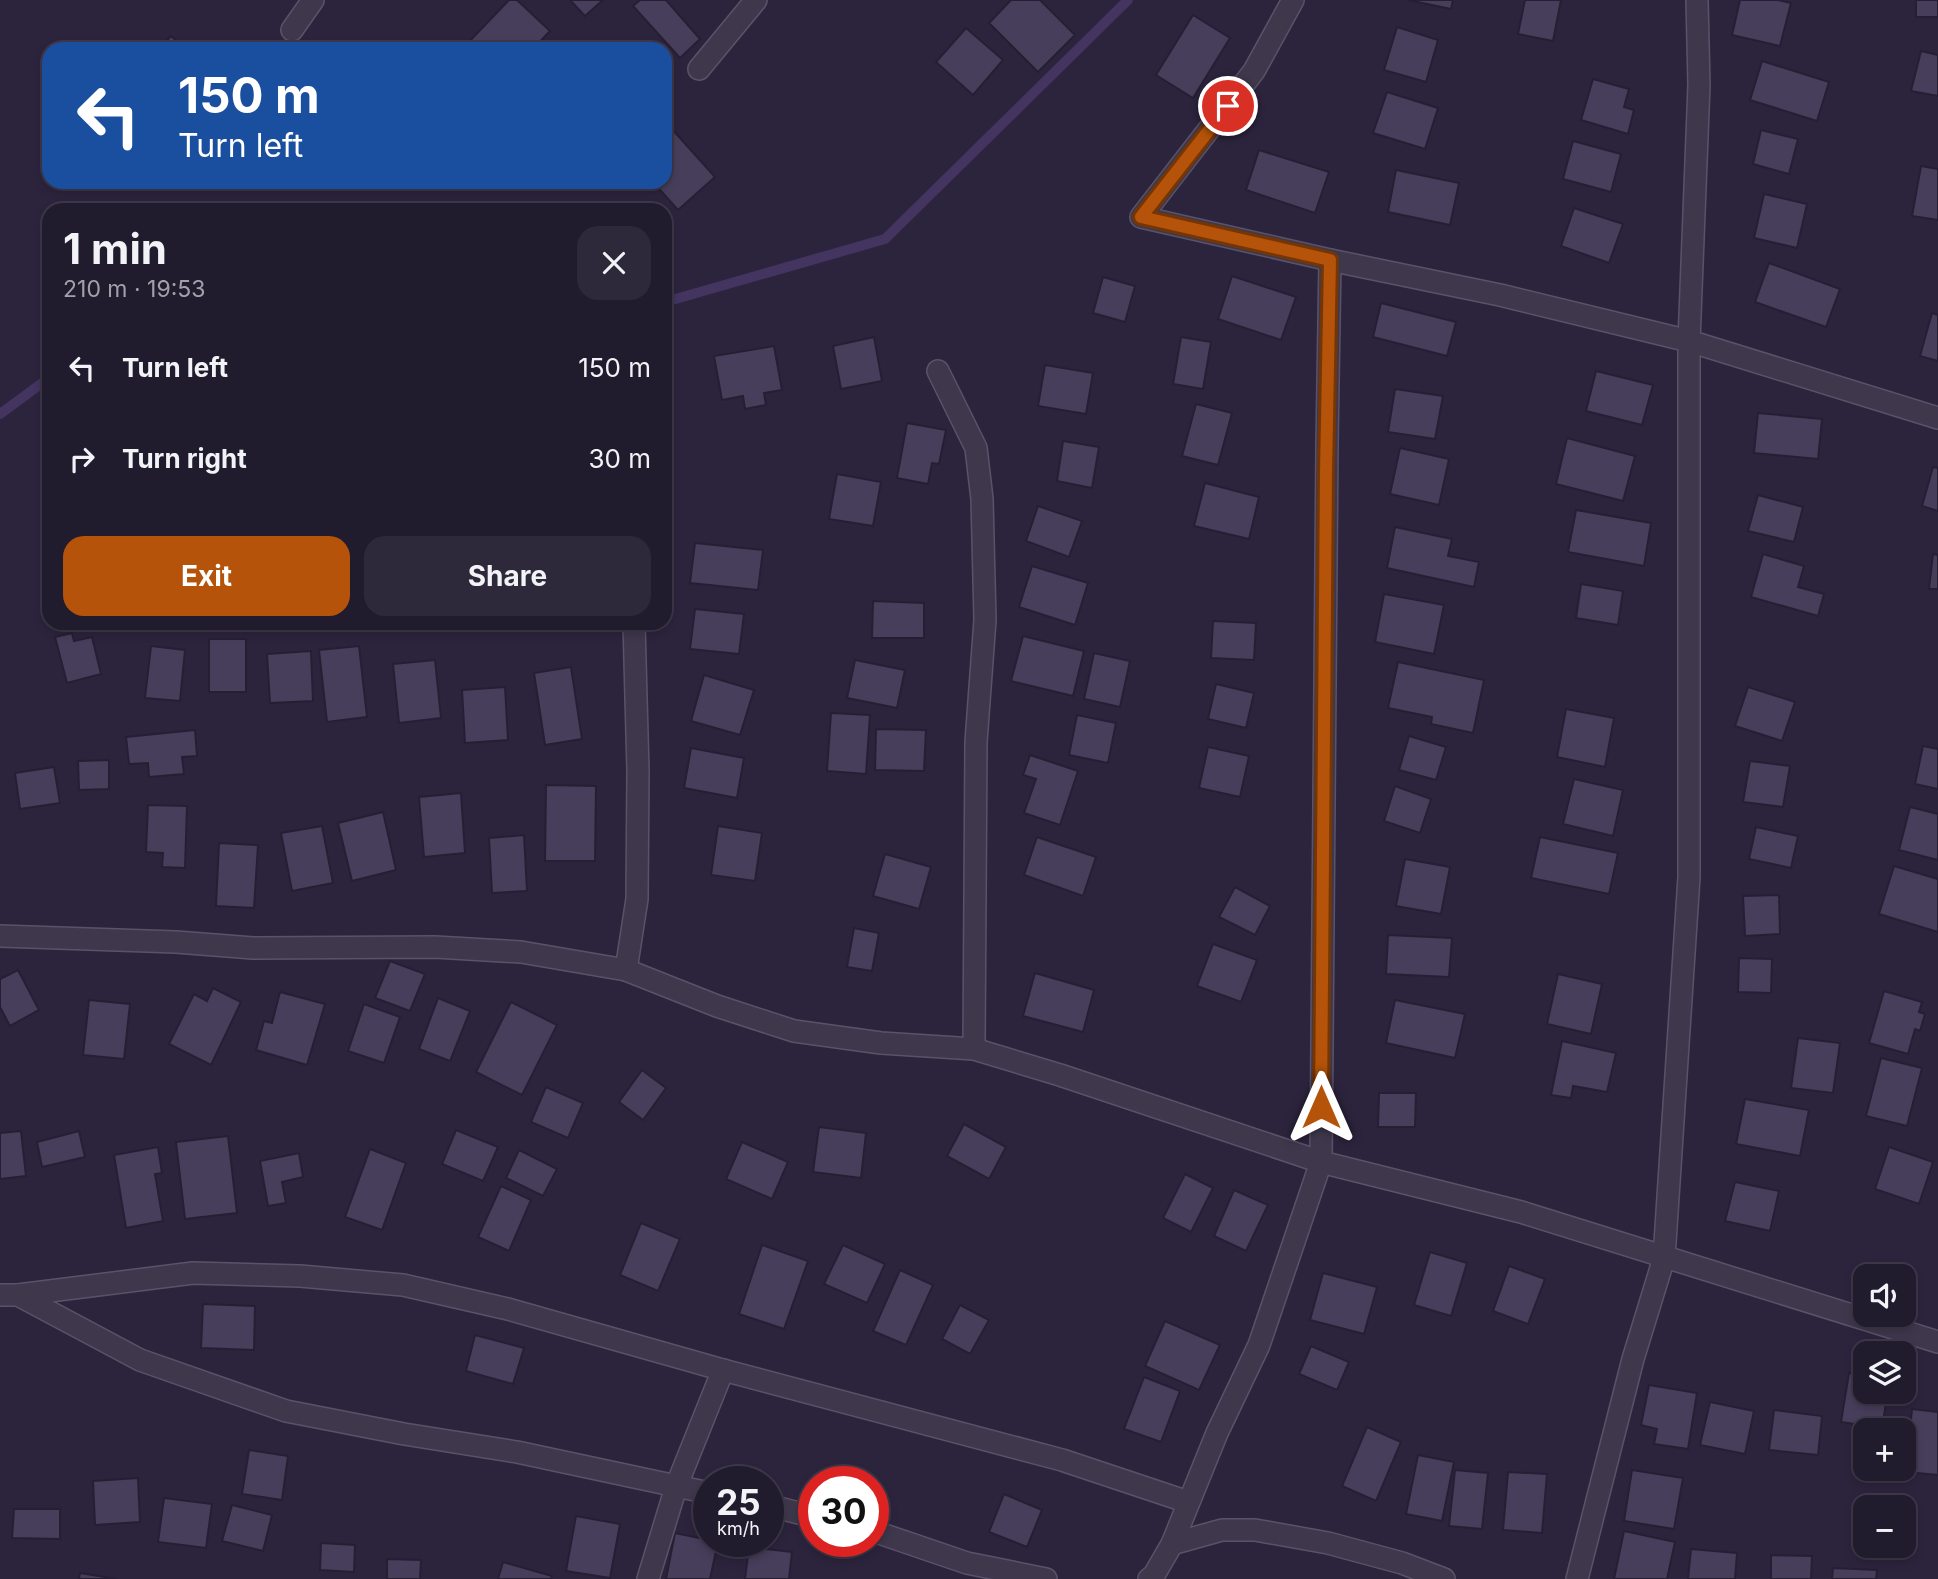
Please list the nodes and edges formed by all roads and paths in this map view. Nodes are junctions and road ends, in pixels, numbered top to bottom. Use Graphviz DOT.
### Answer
graph roads {
  1 [pos="313,0"];
  2 [pos="756,0"];
  3 [pos="1293,0"];
  4 [pos="1697,0"];
  5 [pos="292,30"];
  6 [pos="699,69"];
  7 [pos="1330,260"];
  8 [pos="1689,341"];
  9 [pos="938,371"];
  10 [pos="1938,418"];
  11 [pos="634,630"];
  12 [pos="0,936"];
  13 [pos="626,971"];
  14 [pos="974,1049"];
  15 [pos="1321,1162"];
  16 [pos="1664,1258"];
  17 [pos="9,1295"];
  18 [pos="1938,1342"];
  19 [pos="723,1370"];
  20 [pos="676,1487"];
  21 [pos="693,1490"];
  22 [pos="1188,1502"];
  23 [pos="889,1536"];
  24 [pos="1172,1544"];
  25 [pos="648,1579"];
  26 [pos="1046,1579"];
  27 [pos="1149,1579"];
  28 [pos="1444,1579"];
  29 [pos="1577,1579"];
  1 -- 5 [label="street"];
  2 -- 6 [label="street"];
  3 -- 7 [label="street"];
  4 -- 8 [label="street"];
  7 -- 8 [label="street"];
  7 -- 15 [label="street"];
  8 -- 10 [label="street"];
  8 -- 16 [label="street"];
  9 -- 14 [label="street"];
  11 -- 13 [label="street"];
  12 -- 13 [label="street"];
  13 -- 14 [label="street"];
  14 -- 15 [label="street"];
  15 -- 16 [label="street"];
  15 -- 22 [label="street"];
  16 -- 18 [label="street"];
  16 -- 29 [label="street"];
  17 -- 19 [label="street"];
  17 -- 20 [label="street"];
  19 -- 20 [label="street"];
  19 -- 22 [label="street"];
  20 -- 21 [label="street"];
  20 -- 25 [label="street"];
  22 -- 24 [label="street"];
  23 -- 26 [label="street"];
  24 -- 27 [label="street"];
  24 -- 28 [label="street"];
}
